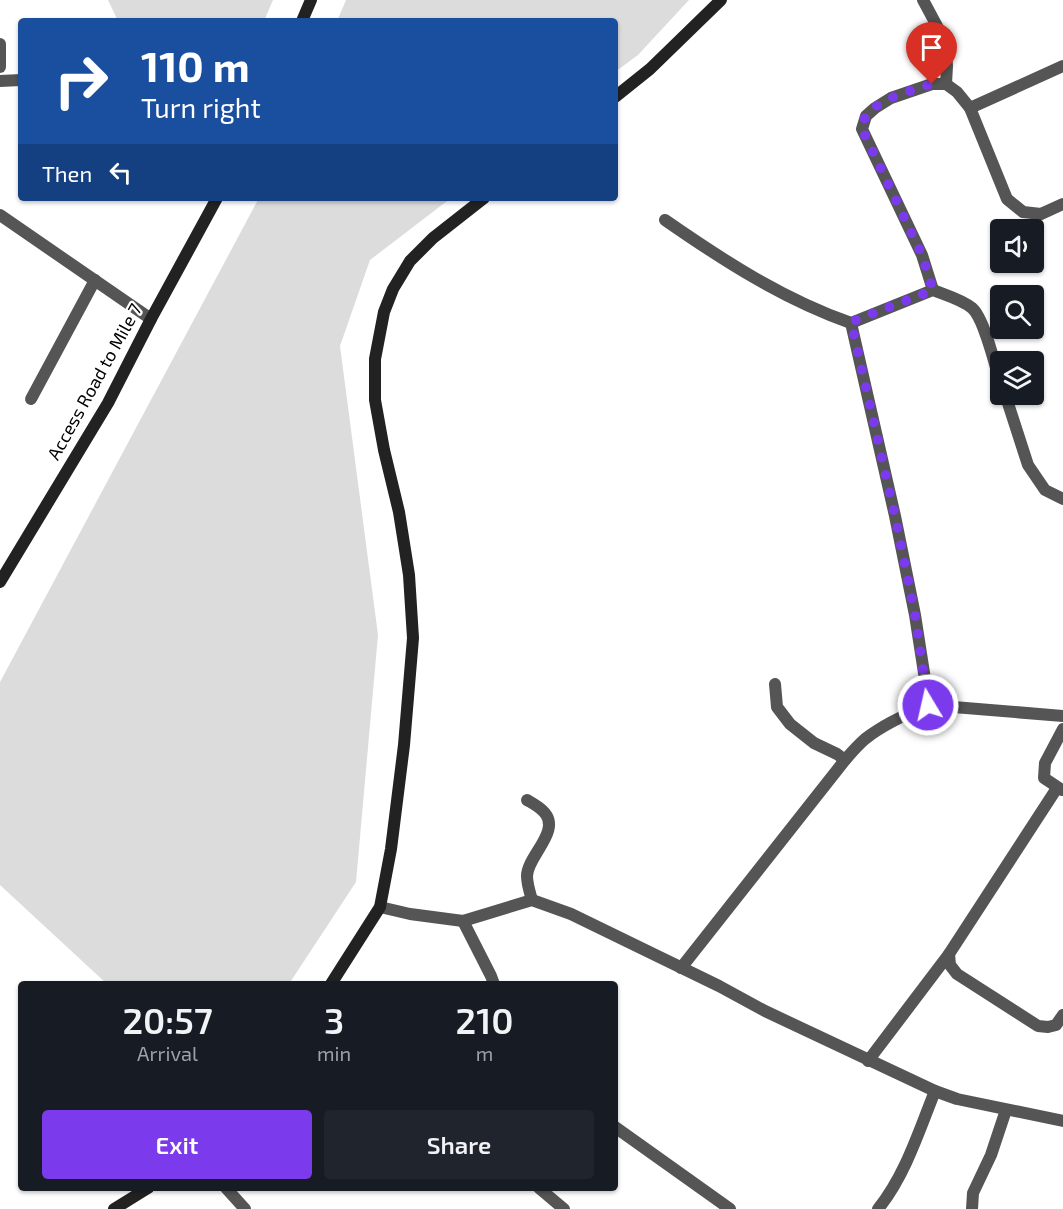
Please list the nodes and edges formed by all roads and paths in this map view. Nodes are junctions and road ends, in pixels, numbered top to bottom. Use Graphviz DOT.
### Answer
graph roads {
  1 [pos="311,0"];
  2 [pos="721,0"];
  3 [pos="923,0"];
  4 [pos="303,18"];
  5 [pos="0,44"];
  6 [pos="1063,66"];
  7 [pos="0,67"];
  8 [pos="18,80"];
  9 [pos="0,81"];
  10 [pos="945,84"];
  11 [pos="618,95"];
  12 [pos="970,108"];
  13 [pos="215,201"];
  14 [pos="480,201"];
  15 [pos="1063,204"];
  16 [pos="0,215"];
  17 [pos="665,220"];
  18 [pos="95,280"];
  19 [pos="933,290"];
  20 [pos="151,319"];
  21 [pos="851,322"];
  22 [pos="990,352"];
  23 [pos="31,399"];
  24 [pos="1009,405"];
  25 [pos="1063,499"];
  26 [pos="0,582"];
  27 [pos="775,684"];
  28 [pos="928,705"];
  29 [pos="1063,716"];
  30 [pos="1063,729"];
  31 [pos="845,760"];
  32 [pos="1060,789"];
  33 [pos="527,800"];
  34 [pos="532,900"];
  35 [pos="380,907"];
  36 [pos="463,921"];
  37 [pos="950,954"];
  38 [pos="681,968"];
  39 [pos="333,981"];
  40 [pos="493,981"];
  41 [pos="1063,1015"];
  42 [pos="868,1061"];
  43 [pos="935,1091"];
  44 [pos="1006,1110"];
  45 [pos="1063,1121"];
  46 [pos="618,1129"];
  47 [pos="143,1191"];
  48 [pos="229,1191"];
  49 [pos="543,1191"];
  50 [pos="114,1209"];
  51 [pos="245,1209"];
  52 [pos="564,1209"];
  53 [pos="730,1209"];
  54 [pos="878,1209"];
  55 [pos="972,1209"];
  1 -- 4 [label="street"];
  2 -- 11 [label="street"];
  3 -- 10 [label="street"];
  5 -- 7 [label="street"];
  6 -- 12 [label="street"];
  8 -- 9 [label="street"];
  10 -- 12 [label="street"];
  10 -- 19 [label="street"];
  12 -- 15 [label="street"];
  13 -- 20 [label="street, Access Road to Mile 7"];
  14 -- 35 [label="street"];
  16 -- 18 [label="street"];
  17 -- 21 [label="street"];
  18 -- 20 [label="street"];
  18 -- 23 [label="street"];
  19 -- 21 [label="street"];
  19 -- 22 [label="street"];
  20 -- 26 [label="street, Access Road to Mile 7"];
  21 -- 28 [label="street"];
  24 -- 25 [label="street"];
  27 -- 31 [label="street"];
  28 -- 29 [label="street"];
  28 -- 31 [label="street"];
  30 -- 32 [label="street"];
  31 -- 38 [label="street"];
  32 -- 37 [label="street"];
  33 -- 34 [label="street"];
  34 -- 36 [label="street"];
  34 -- 38 [label="street"];
  35 -- 36 [label="street"];
  35 -- 39 [label="street"];
  36 -- 40 [label="street"];
  37 -- 41 [label="street"];
  37 -- 42 [label="street"];
  38 -- 42 [label="street"];
  42 -- 43 [label="street"];
  43 -- 44 [label="street"];
  43 -- 54 [label="street"];
  44 -- 45 [label="street"];
  44 -- 55 [label="street"];
  46 -- 53 [label="street"];
  47 -- 50 [label="street"];
  48 -- 51 [label="street"];
  49 -- 52 [label="street"];
}
